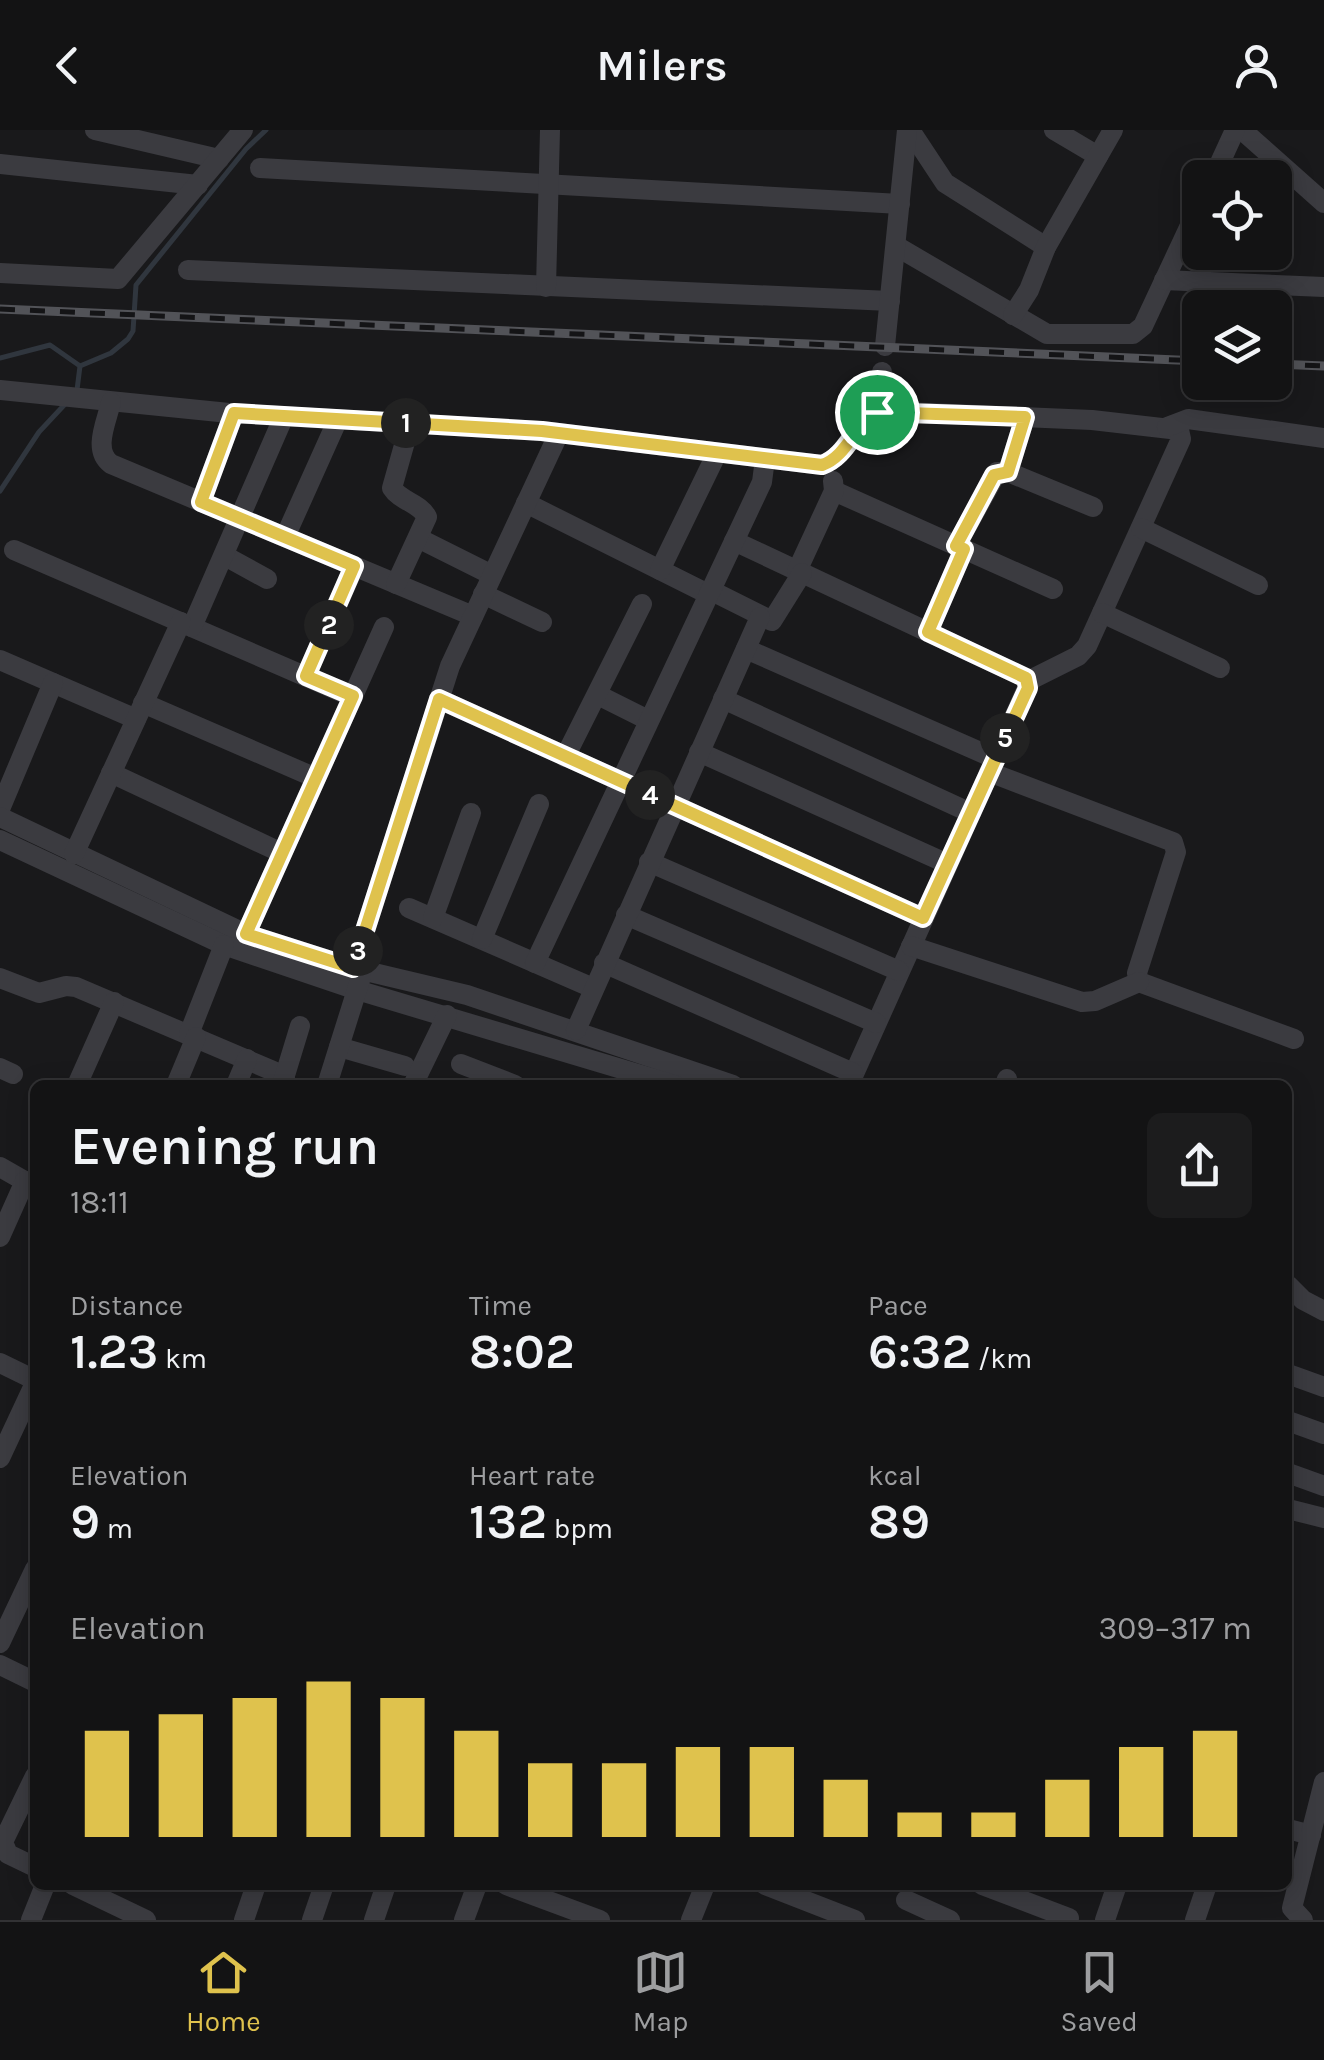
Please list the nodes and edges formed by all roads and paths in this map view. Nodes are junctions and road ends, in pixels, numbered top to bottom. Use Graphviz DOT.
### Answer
graph roads {
  1 [pos="95,130"];
  2 [pos="243,130"];
  3 [pos="550,130"];
  4 [pos="908,130"];
  5 [pos="1054,130"];
  6 [pos="1113,130"];
  7 [pos="1238,130"];
  8 [pos="1098,156"];
  9 [pos="219,159"];
  10 [pos="1222,160"];
  11 [pos="0,164"];
  12 [pos="260,168"];
  13 [pos="198,185"];
  14 [pos="549,186"];
  15 [pos="1324,203"];
  16 [pos="900,204"];
  17 [pos="1182,242"];
  18 [pos="896,246"];
  19 [pos="1046,247"];
  20 [pos="188,270"];
  21 [pos="0,273"];
  22 [pos="1164,280"];
  23 [pos="1324,287"];
  24 [pos="546,288"];
  25 [pos="890,302"];
  26 [pos="1013,314"];
  27 [pos="886,346"];
  28 [pos="882,372"];
  29 [pos="0,390"];
  30 [pos="111,402"];
  31 [pos="877,412"];
  32 [pos="234,413"];
  33 [pos="284,416"];
  34 [pos="1025,417"];
  35 [pos="338,420"];
  36 [pos="410,424"];
  37 [pos="1167,427"];
  38 [pos="559,433"];
  39 [pos="1324,438"];
  40 [pos="717,453"];
  41 [pos="765,459"];
  42 [pos="826,464"];
  43 [pos="1008,472"];
  44 [pos="834,491"];
  45 [pos="201,502"];
  46 [pos="526,503"];
  47 [pos="1093,507"];
  48 [pos="242,519"];
  49 [pos="1141,528"];
  50 [pos="285,537"];
  51 [pos="418,538"];
  52 [pos="734,541"];
  53 [pos="960,548"];
  54 [pos="14,550"];
  55 [pos="225,556"];
  56 [pos="354,566"];
  57 [pos="660,570"];
  58 [pos="800,572"];
  59 [pos="267,579"];
  60 [pos="396,584"];
  61 [pos="488,585"];
  62 [pos="1258,585"];
  63 [pos="1053,590"];
  64 [pos="709,592"];
  65 [pos="642,604"];
  66 [pos="1102,612"];
  67 [pos="473,616"];
  68 [pos="760,617"];
  69 [pos="542,622"];
  70 [pos="187,624"];
  71 [pos="384,628"];
  72 [pos="928,632"];
  73 [pos="746,649"];
  74 [pos="0,660"];
  75 [pos="1220,668"];
  76 [pos="306,676"];
  77 [pos="1028,681"];
  78 [pos="53,683"];
  79 [pos="598,695"];
  80 [pos="353,696"];
  81 [pos="439,699"];
  82 [pos="723,699"];
  83 [pos="140,711"];
  84 [pos="648,720"];
  85 [pos="699,752"];
  86 [pos="566,756"];
  87 [pos="993,766"];
  88 [pos="111,773"];
  89 [pos="316,778"];
  90 [pos="619,781"];
  91 [pos="538,804"];
  92 [pos="674,807"];
  93 [pos="0,813"];
  94 [pos="471,813"];
  95 [pos="971,813"];
  96 [pos="0,840"];
  97 [pos="282,853"];
  98 [pos="74,854"];
  99 [pos="649,862"];
  100 [pos="948,864"];
  101 [pos="409,908"];
  102 [pos="626,915"];
  103 [pos="433,918"];
  104 [pos="923,918"];
  105 [pos="246,934"];
  106 [pos="482,939"];
  107 [pos="224,945"];
  108 [pos="910,946"];
  109 [pos="536,962"];
  110 [pos="604,963"];
  111 [pos="899,971"];
  112 [pos="357,976"];
  113 [pos="0,978"];
  114 [pos="1139,982"];
  115 [pos="593,988"];
  116 [pos="114,1002"];
  117 [pos="447,1015"];
  118 [pos="876,1023"];
  119 [pos="300,1026"];
  120 [pos="576,1030"];
  121 [pos="192,1036"];
  122 [pos="1294,1039"];
  123 [pos="339,1047"];
  124 [pos="247,1059"];
  125 [pos="461,1064"];
  126 [pos="409,1076"];
  127 [pos="851,1079"];
  128 [pos="79,1080"];
  129 [pos="178,1080"];
  130 [pos="238,1080"];
  131 [pos="284,1080"];
  132 [pos="329,1080"];
  133 [pos="498,1080"];
  134 [pos="659,1080"];
  135 [pos="719,1080"];
  136 [pos="0,1167"];
  137 [pos="30,1184"];
  138 [pos="0,1237"];
  139 [pos="1293,1295"];
  140 [pos="1324,1310"];
  141 [pos="0,1363"];
  142 [pos="1292,1375"];
  143 [pos="30,1376"];
  144 [pos="30,1387"];
  145 [pos="1324,1387"];
  146 [pos="1292,1422"];
  147 [pos="1324,1434"];
  148 [pos="0,1458"];
  149 [pos="1292,1474"];
  150 [pos="1324,1486"];
  151 [pos="1292,1510"];
  152 [pos="1324,1518"];
  153 [pos="30,1580"];
  154 [pos="0,1644"];
  155 [pos="0,1664"];
  156 [pos="30,1679"];
  157 [pos="1324,1782"];
  158 [pos="30,1786"];
  159 [pos="1292,1830"];
  160 [pos="1311,1835"];
  161 [pos="30,1865"];
  162 [pos="43,1890"];
  163 [pos="79,1890"];
  164 [pos="254,1890"];
  165 [pos="322,1890"];
  166 [pos="384,1890"];
  167 [pos="475,1890"];
  168 [pos="519,1890"];
  169 [pos="704,1890"];
  170 [pos="778,1890"];
  171 [pos="1000,1890"];
  172 [pos="1115,1890"];
  173 [pos="1205,1890"];
  174 [pos="906,1900"];
  175 [pos="106,1911"];
  176 [pos="1069,1918"];
  177 [pos="31,1920"];
  178 [pos="146,1920"];
  179 [pos="244,1920"];
  180 [pos="312,1920"];
  181 [pos="374,1920"];
  182 [pos="464,1920"];
  183 [pos="600,1920"];
  184 [pos="691,1920"];
  185 [pos="855,1920"];
  186 [pos="950,1920"];
  187 [pos="1106,1920"];
  188 [pos="1195,1920"];
  189 [pos="1304,1920"];
  1 -- 9 [label="street"];
  2 -- 9 [label="street"];
  3 -- 14 [label="street"];
  4 -- 16 [label="street"];
  4 -- 19 [label="street"];
  5 -- 8 [label="street"];
  6 -- 8 [label="street"];
  7 -- 10 [label="street"];
  7 -- 15 [label="street"];
  8 -- 19 [label="street"];
  9 -- 13 [label="street"];
  11 -- 13 [label="street"];
  12 -- 14 [label="street"];
  13 -- 21 [label="street"];
  14 -- 16 [label="street"];
  14 -- 24 [label="street"];
  16 -- 18 [label="street"];
  17 -- 22 [label="street"];
  18 -- 25 [label="street"];
  18 -- 26 [label="street"];
  19 -- 26 [label="street"];
  20 -- 24 [label="street"];
  22 -- 23 [label="street"];
  22 -- 26 [label="street"];
  24 -- 25 [label="street"];
  25 -- 27 [label="street"];
  28 -- 31 [label="street"];
  29 -- 30 [label="street"];
  30 -- 32 [label="street"];
  30 -- 45 [label="street"];
  31 -- 34 [label="street"];
  31 -- 42 [label="street"];
  32 -- 33 [label="street"];
  32 -- 45 [label="street"];
  33 -- 35 [label="street"];
  33 -- 48 [label="street"];
  34 -- 37 [label="street"];
  34 -- 43 [label="street"];
  35 -- 36 [label="street"];
  35 -- 50 [label="street"];
  36 -- 38 [label="street"];
  36 -- 51 [label="street"];
  37 -- 39 [label="street"];
  37 -- 49 [label="street"];
  38 -- 40 [label="street"];
  38 -- 46 [label="street"];
  40 -- 41 [label="street"];
  40 -- 57 [label="street"];
  41 -- 42 [label="street"];
  41 -- 52 [label="street"];
  42 -- 44 [label="street"];
  43 -- 47 [label="street"];
  43 -- 53 [label="street"];
  44 -- 53 [label="street"];
  44 -- 58 [label="street"];
  45 -- 48 [label="street"];
  46 -- 57 [label="street"];
  46 -- 61 [label="street"];
  48 -- 50 [label="street"];
  48 -- 55 [label="street"];
  49 -- 62 [label="street"];
  49 -- 66 [label="street"];
  50 -- 56 [label="street"];
  51 -- 60 [label="street"];
  51 -- 61 [label="street"];
  52 -- 58 [label="street"];
  52 -- 64 [label="street"];
  53 -- 63 [label="street"];
  53 -- 72 [label="street"];
  54 -- 70 [label="street"];
  55 -- 59 [label="street"];
  55 -- 70 [label="street"];
  56 -- 60 [label="street"];
  56 -- 76 [label="street"];
  57 -- 64 [label="street"];
  58 -- 68 [label="street"];
  58 -- 72 [label="street"];
  60 -- 67 [label="street"];
  61 -- 67 [label="street"];
  61 -- 69 [label="street"];
  64 -- 68 [label="street"];
  64 -- 84 [label="street"];
  65 -- 79 [label="street"];
  66 -- 75 [label="street"];
  66 -- 77 [label="street"];
  67 -- 81 [label="street"];
  68 -- 73 [label="street"];
  70 -- 76 [label="street"];
  70 -- 83 [label="street"];
  71 -- 80 [label="street"];
  72 -- 77 [label="street"];
  73 -- 82 [label="street"];
  73 -- 87 [label="street"];
  74 -- 78 [label="street"];
  76 -- 80 [label="street"];
  77 -- 87 [label="street"];
  78 -- 83 [label="street"];
  78 -- 93 [label="street"];
  79 -- 84 [label="street"];
  79 -- 86 [label="street"];
  80 -- 89 [label="street"];
  81 -- 86 [label="street"];
  81 -- 112 [label="street"];
  82 -- 85 [label="street"];
  82 -- 95 [label="street"];
  83 -- 88 [label="street"];
  83 -- 89 [label="street"];
  84 -- 90 [label="street"];
  85 -- 92 [label="street"];
  85 -- 100 [label="street"];
  86 -- 90 [label="street"];
  87 -- 95 [label="street"];
  87 -- 114 [label="street"];
  88 -- 97 [label="street"];
  88 -- 98 [label="street"];
  89 -- 97 [label="street"];
  90 -- 92 [label="street"];
  90 -- 109 [label="street"];
  91 -- 106 [label="street"];
  92 -- 99 [label="street"];
  92 -- 104 [label="street"];
  93 -- 98 [label="street"];
  94 -- 103 [label="street"];
  95 -- 100 [label="street"];
  96 -- 107 [label="street"];
  97 -- 105 [label="street"];
  98 -- 105 [label="street"];
  99 -- 102 [label="street"];
  99 -- 111 [label="street"];
  100 -- 104 [label="street"];
  101 -- 103 [label="street"];
  102 -- 110 [label="street"];
  102 -- 118 [label="street"];
  103 -- 106 [label="street"];
  104 -- 108 [label="street"];
  105 -- 112 [label="street"];
  106 -- 109 [label="street"];
  107 -- 112 [label="street"];
  107 -- 121 [label="street"];
  108 -- 111 [label="street"];
  108 -- 114 [label="street"];
  109 -- 115 [label="street"];
  110 -- 115 [label="street"];
  110 -- 127 [label="street"];
  111 -- 118 [label="street"];
  112 -- 117 [label="street"];
  112 -- 120 [label="street"];
  112 -- 123 [label="street"];
  113 -- 116 [label="street"];
  114 -- 122 [label="street"];
  115 -- 120 [label="street"];
  116 -- 121 [label="street"];
  116 -- 128 [label="street"];
  117 -- 126 [label="street"];
  117 -- 134 [label="street"];
  118 -- 127 [label="street"];
  119 -- 131 [label="street"];
  120 -- 135 [label="street"];
  121 -- 124 [label="street"];
  121 -- 129 [label="street"];
  123 -- 126 [label="street"];
  123 -- 132 [label="street"];
  124 -- 130 [label="street"];
  124 -- 131 [label="street"];
  125 -- 133 [label="street"];
  136 -- 137 [label="street"];
  137 -- 138 [label="street"];
  139 -- 140 [label="street"];
  141 -- 143 [label="street"];
  142 -- 145 [label="street"];
  144 -- 148 [label="street"];
  146 -- 147 [label="street"];
  149 -- 150 [label="street"];
  151 -- 152 [label="street"];
  153 -- 154 [label="street"];
  155 -- 156 [label="street"];
  157 -- 160 [label="street"];
  158 -- 161 [label="street"];
  159 -- 160 [label="street"];
  160 -- 189 [label="street"];
  162 -- 177 [label="street"];
  163 -- 175 [label="street"];
  164 -- 179 [label="street"];
  165 -- 180 [label="street"];
  166 -- 181 [label="street"];
  167 -- 182 [label="street"];
  168 -- 183 [label="street"];
  169 -- 184 [label="street"];
  170 -- 185 [label="street"];
  171 -- 176 [label="street"];
  172 -- 187 [label="street"];
  173 -- 188 [label="street"];
  174 -- 186 [label="street"];
  175 -- 178 [label="street"];
}
